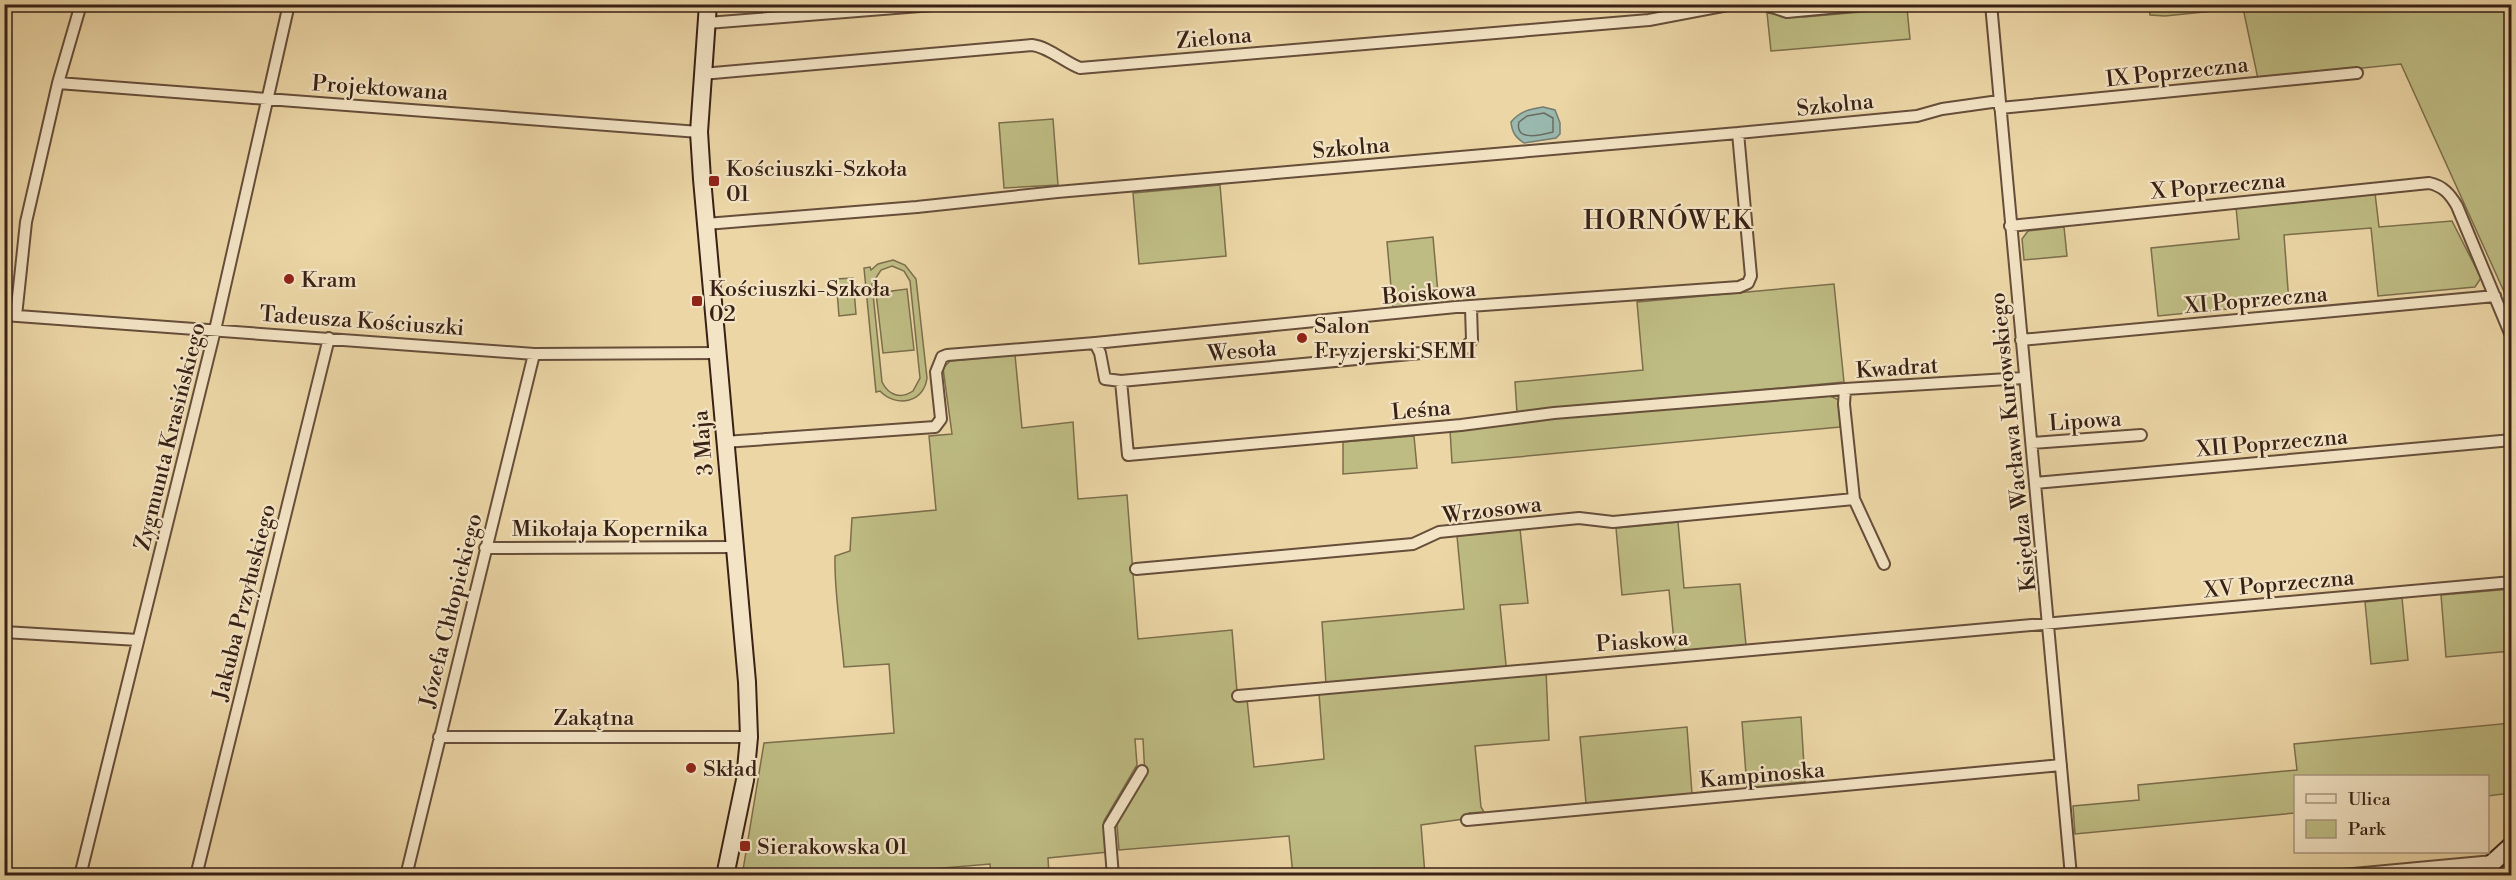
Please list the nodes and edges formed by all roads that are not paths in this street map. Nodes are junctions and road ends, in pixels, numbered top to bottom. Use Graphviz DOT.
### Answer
graph roads {
  1 [pos="81,4"];
  2 [pos="289,4"];
  3 [pos="708,4"];
  4 [pos="945,4"];
  5 [pos="1733,4"];
  6 [pos="1763,4"];
  7 [pos="1871,4"];
  8 [pos="1991,4"];
  9 [pos="707,23"];
  10 [pos="2357,73"];
  11 [pos="702,74"];
  12 [pos="58,83"];
  13 [pos="269,98"];
  14 [pos="2000,105"];
  15 [pos="699,132"];
  16 [pos="1738,134"];
  17 [pos="706,224"];
  18 [pos="2010,226"];
  19 [pos="2495,296"];
  20 [pos="1471,308"];
  21 [pos="10,315"];
  22 [pos="215,330"];
  23 [pos="329,338"];
  24 [pos="2511,338"];
  25 [pos="2021,340"];
  26 [pos="1095,343"];
  27 [pos="716,353"];
  28 [pos="534,354"];
  29 [pos="2024,378"];
  30 [pos="1121,381"];
  31 [pos="1845,389"];
  32 [pos="2141,435"];
  33 [pos="2511,440"];
  34 [pos="724,442"];
  35 [pos="2032,443"];
  36 [pos="2035,483"];
  37 [pos="1854,499"];
  38 [pos="734,547"];
  39 [pos="485,548"];
  40 [pos="1884,564"];
  41 [pos="1136,569"];
  42 [pos="2511,582"];
  43 [pos="2049,623"];
  44 [pos="4,632"];
  45 [pos="138,640"];
  46 [pos="1238,696"];
  47 [pos="439,737"];
  48 [pos="749,737"];
  49 [pos="2061,765"];
  50 [pos="1142,771"];
  51 [pos="1467,820"];
  52 [pos="2511,845"];
  53 [pos="2494,861"];
  54 [pos="80,876"];
  55 [pos="196,876"];
  56 [pos="405,876"];
  57 [pos="725,876"];
  58 [pos="1113,876"];
  59 [pos="2071,876"];
  60 [pos="2332,876"];
  61 [pos="2478,876"];
  1 -- 12 [label="street"];
  2 -- 13 [label="street, Zygmunta Krasińskiego"];
  3 -- 9 [label="street, 3 Maja"];
  4 -- 9 [label="street"];
  5 -- 11 [label="street, Zielona"];
  6 -- 7 [label="street"];
  8 -- 14 [label="street, Księdza Wacława Kurowskiego"];
  9 -- 11 [label="street, 3 Maja"];
  10 -- 14 [label="street, IX Poprzeczna"];
  11 -- 15 [label="street, 3 Maja"];
  12 -- 13 [label="street, Projektowana"];
  12 -- 21 [label="street"];
  13 -- 15 [label="street, Projektowana"];
  13 -- 22 [label="street, Zygmunta Krasińskiego"];
  14 -- 16 [label="street, Szkolna"];
  14 -- 18 [label="street, Księdza Wacława Kurowskiego"];
  15 -- 17 [label="street, 3 Maja"];
  16 -- 17 [label="street, Szkolna"];
  16 -- 20 [label="street, Boiskowa"];
  17 -- 27 [label="street, 3 Maja"];
  18 -- 19 [label="street, X Poprzeczna"];
  18 -- 25 [label="street, Księdza Wacława Kurowskiego"];
  19 -- 24 [label="street"];
  19 -- 25 [label="street, XI Poprzeczna"];
  20 -- 26 [label="street, Boiskowa"];
  20 -- 30 [label="street, Wesoła"];
  21 -- 22 [label="street, Tadeusza Kościuszki"];
  22 -- 23 [label="street, Tadeusza Kościuszki"];
  22 -- 45 [label="street, Zygmunta Krasińskiego"];
  23 -- 28 [label="street, Tadeusza Kościuszki"];
  23 -- 55 [label="street, Jakuba Przyłuskiego"];
  25 -- 29 [label="street, Księdza Wacława Kurowskiego"];
  26 -- 30 [label="street"];
  26 -- 34 [label="street, Boiskowa"];
  27 -- 28 [label="street, Tadeusza Kościuszki"];
  27 -- 34 [label="street, 3 Maja"];
  28 -- 39 [label="street, Józefa Chłopickiego"];
  29 -- 31 [label="street, Kwadrat"];
  29 -- 35 [label="street, Księdza Wacława Kurowskiego"];
  30 -- 31 [label="street, Leśna"];
  31 -- 37 [label="street, Kwadrat"];
  32 -- 35 [label="street, Lipowa"];
  33 -- 36 [label="street, XII Poprzeczna"];
  34 -- 38 [label="street, 3 Maja"];
  35 -- 36 [label="street, Księdza Wacława Kurowskiego"];
  36 -- 43 [label="street, Księdza Wacława Kurowskiego"];
  37 -- 40 [label="street, Kwadrat"];
  37 -- 41 [label="street, Wrzosowa"];
  38 -- 39 [label="street, Mikołaja Kopernika"];
  38 -- 48 [label="street, 3 Maja"];
  39 -- 47 [label="street, Józefa Chłopickiego"];
  42 -- 43 [label="street, XV Poprzeczna"];
  43 -- 46 [label="street, Piaskowa"];
  43 -- 49 [label="street, Księdza Wacława Kurowskiego"];
  44 -- 45 [label="street"];
  45 -- 54 [label="street, Zygmunta Krasińskiego"];
  47 -- 48 [label="street, Zakątna"];
  47 -- 56 [label="street, Józefa Chłopickiego"];
  48 -- 57 [label="street, 3 Maja"];
  49 -- 51 [label="street, Kampinoska"];
  49 -- 59 [label="street, Księdza Wacława Kurowskiego"];
  50 -- 58 [label="street"];
  52 -- 53 [label="street"];
  53 -- 60 [label="street"];
  53 -- 61 [label="street"];
}
